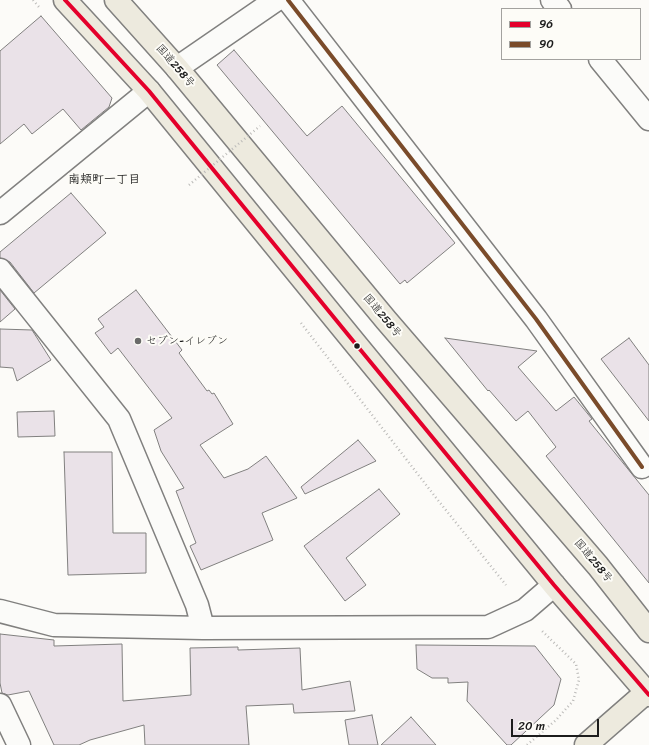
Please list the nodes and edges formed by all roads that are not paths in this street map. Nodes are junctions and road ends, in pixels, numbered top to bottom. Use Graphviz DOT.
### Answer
graph roads {
  1 [pos="65,0"];
  2 [pos="116,0"];
  3 [pos="276,0"];
  4 [pos="288,0"];
  5 [pos="552,0"];
  6 [pos="559,8"];
  7 [pos="601,60"];
  8 [pos="178,68"];
  9 [pos="149,91"];
  10 [pos="649,119"];
  11 [pos="0,213"];
  12 [pos="0,270"];
  13 [pos="642,467"];
  14 [pos="554,585"];
  15 [pos="0,611"];
  16 [pos="203,628"];
  17 [pos="649,631"];
  18 [pos="648,692"];
  19 [pos="0,705"];
  20 [pos="19,745"];
  21 [pos="586,745"];
  1 -- 9 [label="main road"];
  2 -- 8 [label="main road, 国道258号"];
  3 -- 8 [label="street"];
  4 -- 13 [label="street"];
  5 -- 6 [label="street"];
  7 -- 10 [label="street"];
  8 -- 17 [label="main road, 国道258号"];
  9 -- 11 [label="street"];
  9 -- 14 [label="main road"];
  12 -- 16 [label="street"];
  14 -- 16 [label="street"];
  14 -- 18 [label="main road"];
  15 -- 16 [label="street"];
  18 -- 21 [label="main road"];
  19 -- 20 [label="street"];
}
